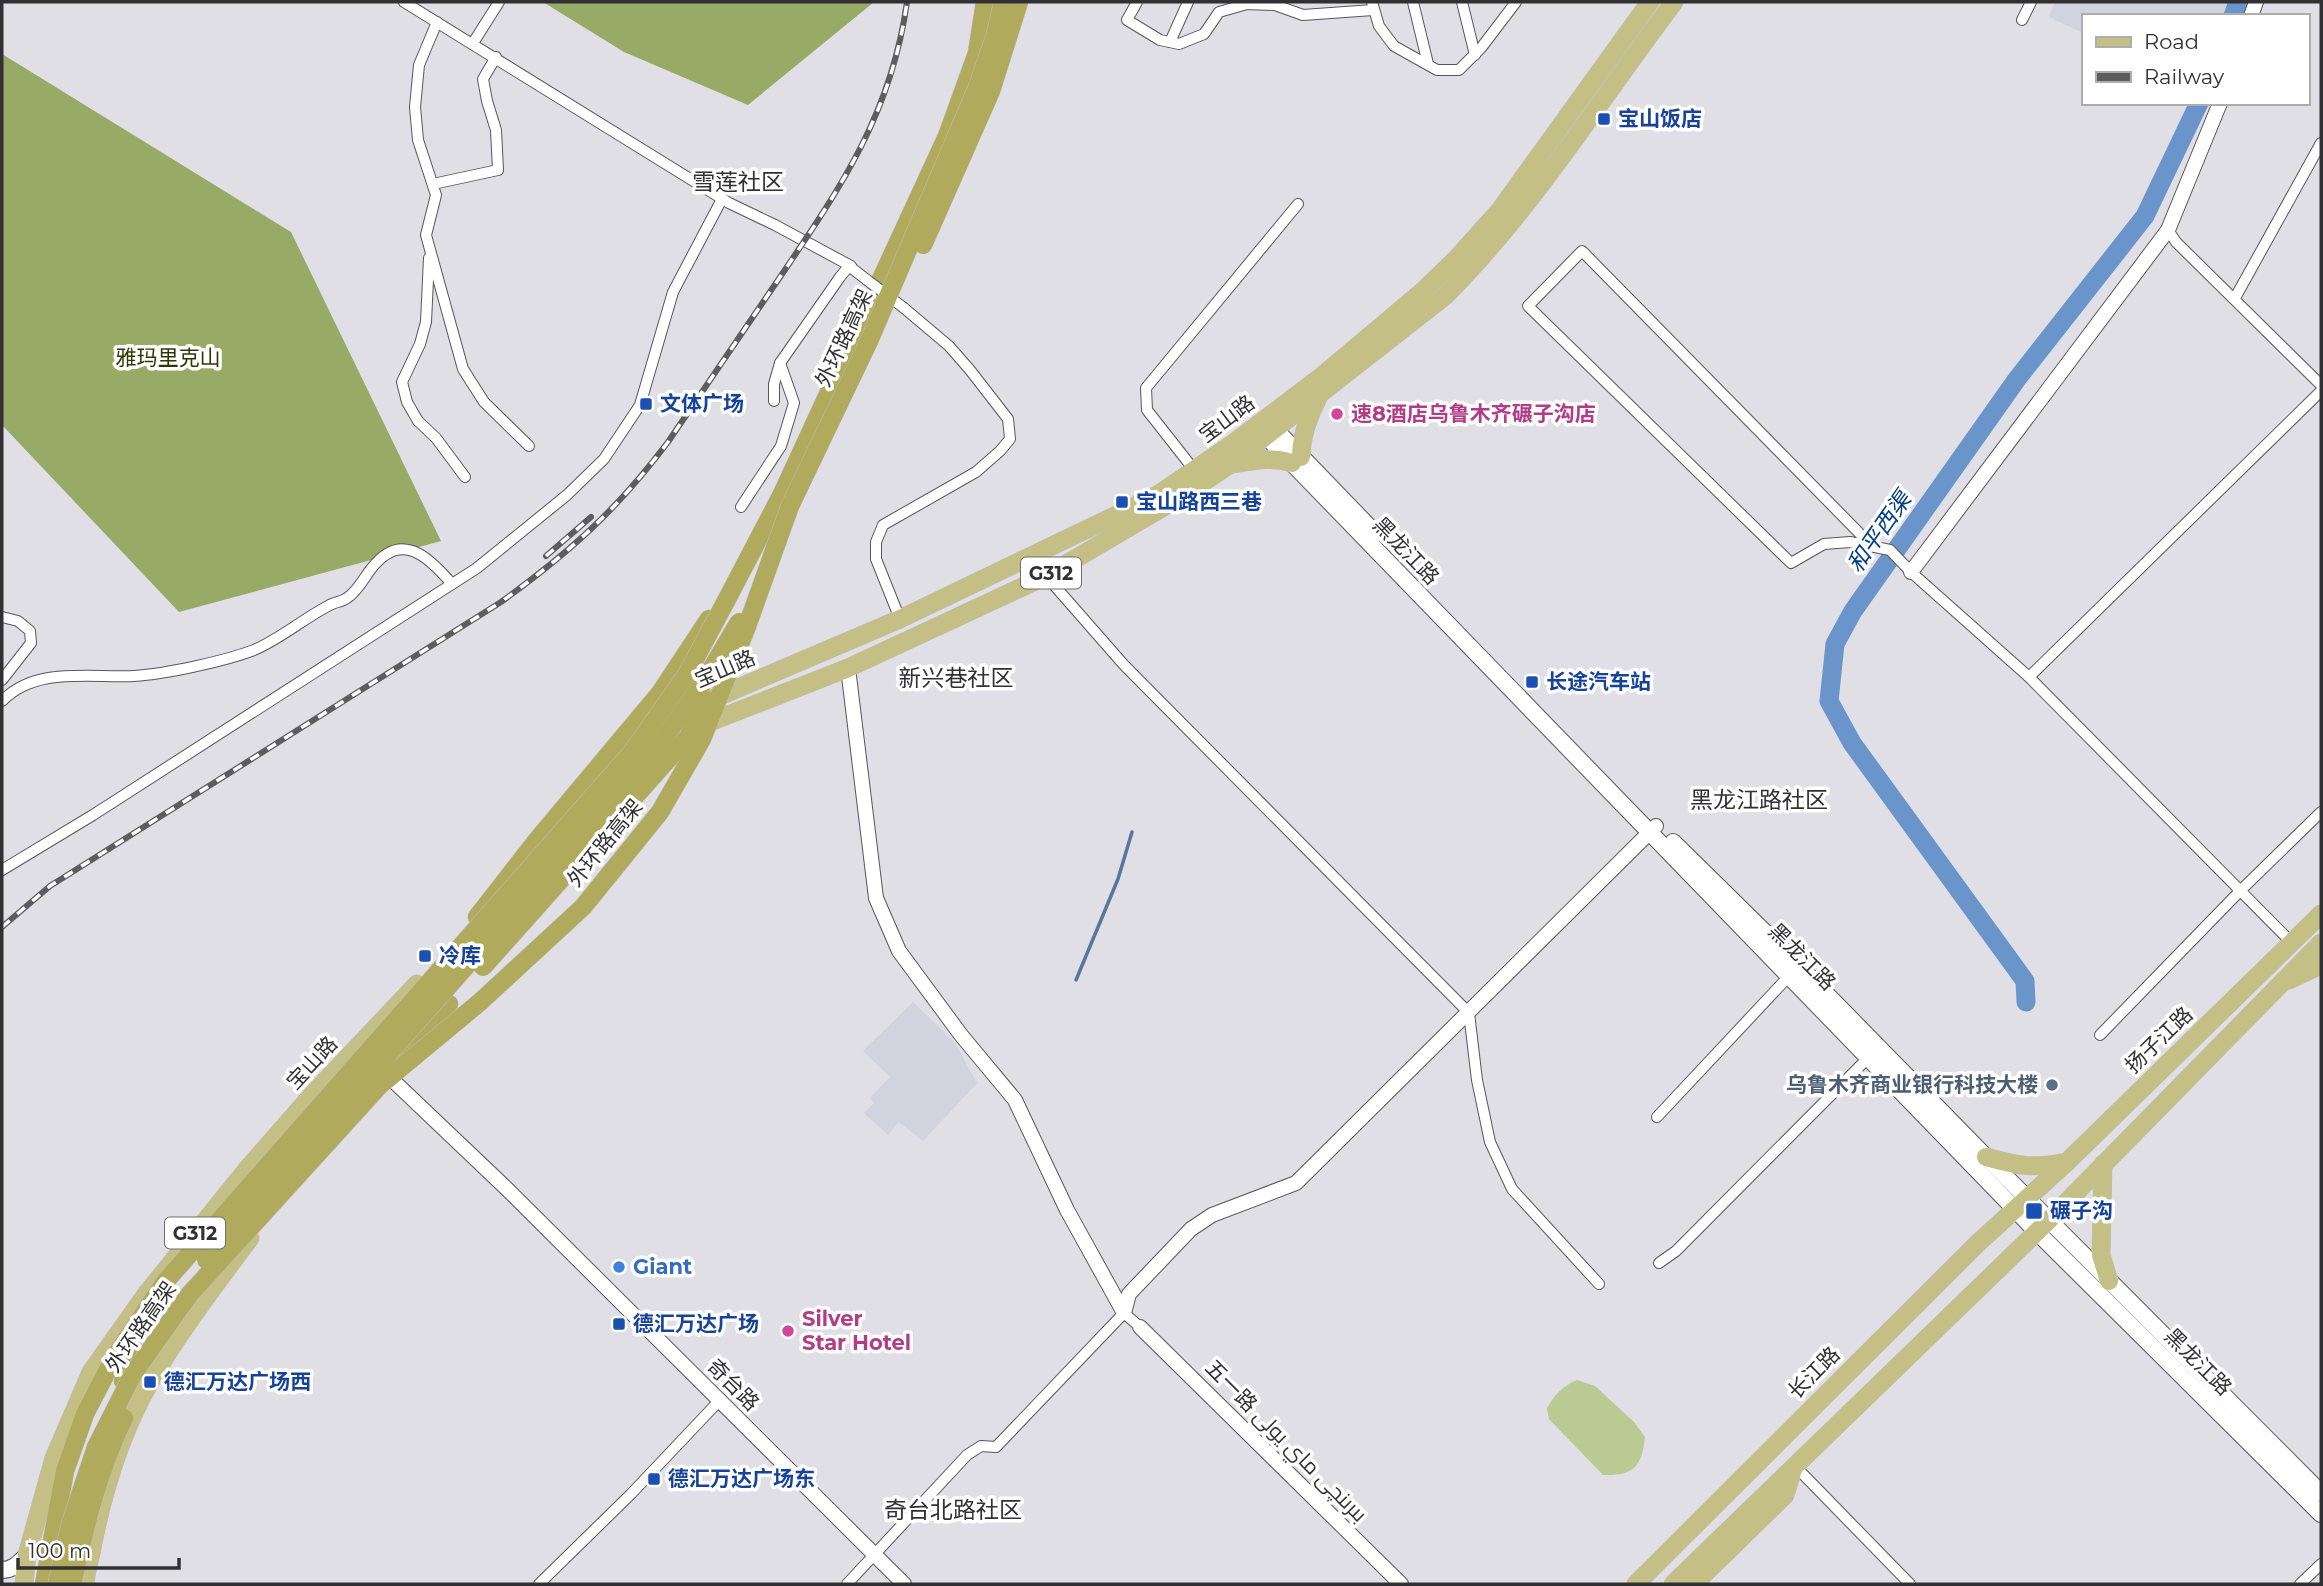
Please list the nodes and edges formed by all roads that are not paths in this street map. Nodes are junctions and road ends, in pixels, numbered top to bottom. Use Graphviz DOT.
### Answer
graph roads {
  1 [pos="404,2"];
  2 [pos="499,2"];
  3 [pos="985,2"];
  4 [pos="1003,2"];
  5 [pos="1021,2"];
  6 [pos="1137,2"];
  7 [pos="1188,2"];
  8 [pos="1413,2"];
  9 [pos="1462,2"];
  10 [pos="1650,2"];
  11 [pos="1674,2"];
  12 [pos="2031,2"];
  13 [pos="1513,3"];
  14 [pos="1373,6"];
  15 [pos="2022,20"];
  16 [pos="437,22"];
  17 [pos="1170,42"];
  18 [pos="473,43"];
  19 [pos="1475,55"];
  20 [pos="496,57"];
  21 [pos="1427,64"];
  22 [pos="2219,105"];
  23 [pos="2321,143"];
  24 [pos="433,184"];
  25 [pos="722,199"];
  26 [pos="1298,204"];
  27 [pos="2168,230"];
  28 [pos="429,245"];
  29 [pos="851,266"];
  30 [pos="2235,298"];
  31 [pos="780,363"];
  32 [pos="2321,384"];
  33 [pos="2321,391"];
  34 [pos="1320,394"];
  35 [pos="774,401"];
  36 [pos="1266,428"];
  37 [pos="529,446"];
  38 [pos="1296,460"];
  39 [pos="1229,465"];
  40 [pos="1195,471"];
  41 [pos="465,477"];
  42 [pos="741,507"];
  43 [pos="1871,545"];
  44 [pos="1910,571"];
  45 [pos="1046,576"];
  46 [pos="736,579"];
  47 [pos="452,584"];
  48 [pos="746,610"];
  49 [pos="2,617"];
  50 [pos="900,619"];
  51 [pos="848,668"];
  52 [pos="2029,677"];
  53 [pos="2,680"];
  54 [pos="2,701"];
  55 [pos="2321,812"];
  56 [pos="1652,829"];
  57 [pos="2,870"];
  58 [pos="2239,891"];
  59 [pos="2321,914"];
  60 [pos="461,937"];
  61 [pos="2292,943"];
  62 [pos="2321,943"];
  63 [pos="2321,965"];
  64 [pos="1790,975"];
  65 [pos="2280,984"];
  66 [pos="1469,1013"];
  67 [pos="2100,1035"];
  68 [pos="1869,1057"];
  69 [pos="382,1070"];
  70 [pos="1657,1117"];
  71 [pos="1986,1157"];
  72 [pos="2067,1162"];
  73 [pos="2103,1164"];
  74 [pos="2021,1203"];
  75 [pos="2042,1226"];
  76 [pos="1659,1263"];
  77 [pos="2109,1281"];
  78 [pos="1599,1284"];
  79 [pos="1124,1313"];
  80 [pos="1140,1327"];
  81 [pos="719,1401"];
  82 [pos="1794,1465"];
  83 [pos="2321,1493"];
  84 [pos="2321,1514"];
  85 [pos="27,1555"];
  86 [pos="875,1555"];
  87 [pos="2321,1564"];
  88 [pos="2,1570"];
  89 [pos="83,1583"];
  90 [pos="24,1584"];
  91 [pos="44,1584"];
  92 [pos="59,1584"];
  93 [pos="539,1584"];
  94 [pos="847,1584"];
  95 [pos="904,1584"];
  96 [pos="1401,1584"];
  97 [pos="1636,1584"];
  98 [pos="1672,1584"];
  99 [pos="1694,1584"];
  100 [pos="1910,1584"];
  101 [pos="2300,1584"];
  1 -- 16 [label="street"];
  2 -- 18 [label="street"];
  3 -- 46 [label="highway"];
  4 -- 92 [label="highway, 外环路高架, bridge"];
  5 -- 48 [label="highway"];
  5 -- 89 [label="highway, 外环路高架, bridge"];
  6 -- 17 [label="street"];
  7 -- 17 [label="street"];
  8 -- 21 [label="street"];
  9 -- 19 [label="street"];
  10 -- 36 [label="main road, 宝山路 / G312"];
  11 -- 34 [label="main road, 宝山路 / G312"];
  12 -- 15 [label="street"];
  13 -- 19 [label="street"];
  14 -- 17 [label="street"];
  14 -- 21 [label="street"];
  16 -- 18 [label="street"];
  16 -- 24 [label="street"];
  18 -- 20 [label="street"];
  19 -- 21 [label="street"];
  20 -- 24 [label="street"];
  20 -- 25 [label="street"];
  22 -- 27 [label="street"];
  23 -- 30 [label="street"];
  24 -- 28 [label="street"];
  25 -- 29 [label="street"];
  25 -- 47 [label="street"];
  26 -- 40 [label="street"];
  27 -- 30 [label="street"];
  27 -- 44 [label="street"];
  28 -- 37 [label="street"];
  28 -- 41 [label="street"];
  29 -- 31 [label="street"];
  29 -- 50 [label="street, bridge"];
  30 -- 32 [label="street"];
  31 -- 35 [label="street"];
  31 -- 42 [label="street"];
  33 -- 52 [label="street"];
  34 -- 36 [label="main road, 宝山路 / G312"];
  34 -- 38 [label="main road"];
  36 -- 38 [label="main road, 黑龙江路"];
  36 -- 39 [label="main road, 宝山路 / G312"];
  36 -- 40 [label="main road, 宝山路 / G312"];
  38 -- 39 [label="main road"];
  38 -- 56 [label="main road, 黑龙江路"];
  39 -- 45 [label="main road, 宝山路 / G312"];
  40 -- 50 [label="main road, 宝山路 / G312"];
  43 -- 43 [label="street"];
  43 -- 44 [label="street"];
  44 -- 52 [label="street"];
  45 -- 51 [label="main road, 宝山路 / G312"];
  45 -- 66 [label="street"];
  46 -- 60 [label="highway, bridge"];
  46 -- 91 [label="highway, bridge"];
  47 -- 54 [label="street"];
  47 -- 57 [label="street"];
  48 -- 69 [label="highway, bridge"];
  48 -- 92 [label="highway, bridge"];
  49 -- 53 [label="street"];
  50 -- 60 [label="main road, 宝山路 / G312"];
  51 -- 69 [label="main road, 宝山路 / G312"];
  51 -- 79 [label="street"];
  52 -- 58 [label="street"];
  55 -- 58 [label="street"];
  56 -- 64 [label="main road, 黑龙江路"];
  56 -- 66 [label="street"];
  56 -- 71 [label="main road, 黑龙江路"];
  58 -- 61 [label="street"];
  58 -- 67 [label="street"];
  59 -- 61 [label="main road, 扬子江路"];
  60 -- 85 [label="main road, 宝山路 / G312"];
  61 -- 72 [label="main road, 扬子江路"];
  62 -- 65 [label="main road"];
  63 -- 65 [label="main road"];
  64 -- 68 [label="main road, 黑龙江路"];
  64 -- 70 [label="street"];
  65 -- 73 [label="main road"];
  66 -- 78 [label="street"];
  66 -- 79 [label="street"];
  68 -- 74 [label="main road, 黑龙江路"];
  68 -- 76 [label="street"];
  69 -- 81 [label="street, 奇台路"];
  69 -- 89 [label="main road, 宝山路 / G312"];
  71 -- 72 [label="main road"];
  71 -- 74 [label="main road, 黑龙江路"];
  72 -- 74 [label="main road, 扬子江路"];
  73 -- 75 [label="main road"];
  73 -- 77 [label="main road"];
  74 -- 75 [label="main road, 黑龙江路"];
  74 -- 97 [label="main road, 长江路"];
  75 -- 77 [label="main road, 黑龙江路"];
  75 -- 82 [label="main road"];
  75 -- 84 [label="main road, 黑龙江路"];
  77 -- 83 [label="main road, 黑龙江路"];
  79 -- 80 [label="street"];
  79 -- 86 [label="street"];
  80 -- 96 [label="street, 五一路 بىرىنچى ماي يولى"];
  81 -- 86 [label="street, 奇台路"];
  81 -- 93 [label="street"];
  82 -- 98 [label="main road"];
  82 -- 99 [label="main road"];
  82 -- 100 [label="street"];
  85 -- 88 [label="main road"];
  85 -- 90 [label="main road, 宝山路 / G312"];
  86 -- 94 [label="street"];
  86 -- 95 [label="street, 奇台路"];
  87 -- 101 [label="street"];
}
